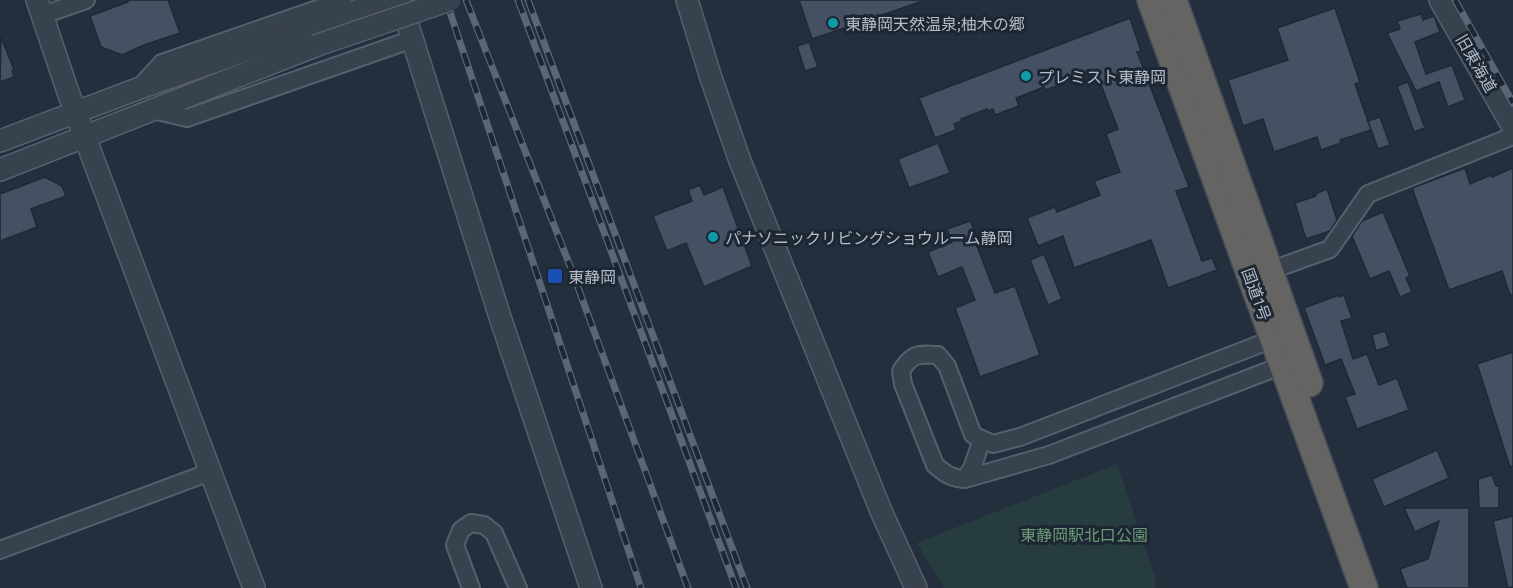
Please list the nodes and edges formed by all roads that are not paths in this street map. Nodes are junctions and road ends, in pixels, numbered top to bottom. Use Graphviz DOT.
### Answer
graph roads {
  1 [pos="86,0"];
  2 [pos="343,0"];
  3 [pos="388,0"];
  4 [pos="400,0"];
  5 [pos="450,0"];
  6 [pos="687,0"];
  7 [pos="1151,0"];
  8 [pos="1173,0"];
  9 [pos="1440,0"];
  10 [pos="40,8"];
  11 [pos="311,38"];
  12 [pos="413,39"];
  13 [pos="140,88"];
  14 [pos="153,110"];
  15 [pos="76,113"];
  16 [pos="1513,127"];
  17 [pos="86,136"];
  18 [pos="1513,136"];
  19 [pos="0,141"];
  20 [pos="0,170"];
  21 [pos="1269,271"];
  22 [pos="1284,350"];
  23 [pos="982,440"];
  24 [pos="210,472"];
  25 [pos="965,479"];
  26 [pos="0,550"];
  27 [pos="254,588"];
  28 [pos="471,588"];
  29 [pos="518,588"];
  30 [pos="591,588"];
  31 [pos="916,588"];
  32 [pos="1364,588"];
  33 [pos="1384,588"];
  1 -- 10 [label="street"];
  2 -- 13 [label="street"];
  3 -- 11 [label="street"];
  4 -- 12 [label="street"];
  5 -- 11 [label="street, bridge"];
  6 -- 31 [label="street"];
  7 -- 22 [label="highway, 国道1号"];
  8 -- 21 [label="highway, 国道1号"];
  9 -- 16 [label="street, 旧東海道"];
  10 -- 15 [label="street"];
  11 -- 13 [label="street"];
  11 -- 14 [label="street"];
  12 -- 14 [label="street"];
  12 -- 30 [label="street"];
  13 -- 15 [label="street"];
  14 -- 17 [label="street"];
  15 -- 17 [label="street"];
  15 -- 19 [label="street"];
  17 -- 20 [label="street"];
  17 -- 24 [label="street"];
  18 -- 21 [label="street"];
  21 -- 22 [label="highway, 国道1号"];
  22 -- 23 [label="street"];
  22 -- 25 [label="street"];
  22 -- 32 [label="highway, 国道1号"];
  22 -- 33 [label="highway, 国道1号"];
  23 -- 25 [label="street"];
  23 -- 25 [label="street"];
  24 -- 26 [label="street"];
  24 -- 27 [label="street"];
  28 -- 29 [label="street"];
}
